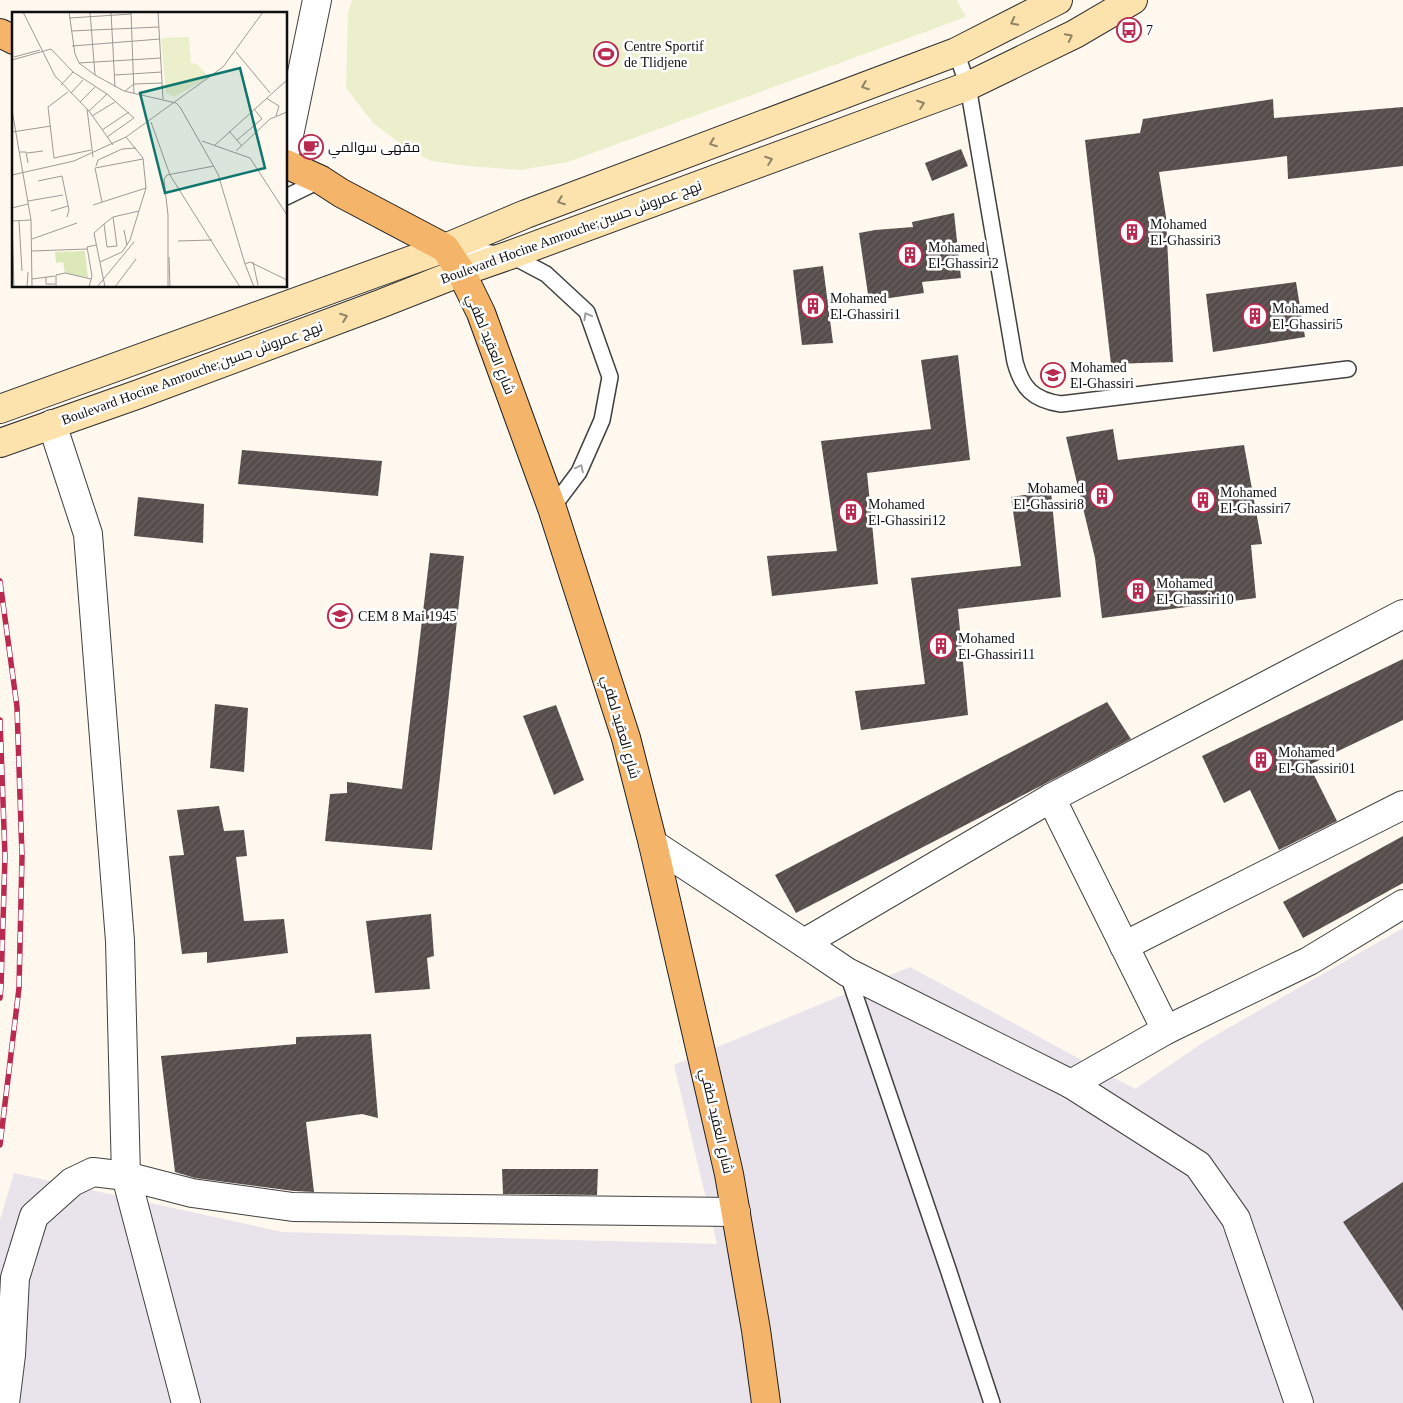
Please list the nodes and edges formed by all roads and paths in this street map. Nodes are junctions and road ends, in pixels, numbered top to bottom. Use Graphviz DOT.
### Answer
graph roads {
  1 [pos="317,0"];
  2 [pos="1058,0"];
  3 [pos="1133,0"];
  4 [pos="0,33"];
  5 [pos="12,39"];
  6 [pos="956,52"];
  7 [pos="968,86"];
  8 [pos="288,140"];
  9 [pos="288,165"];
  10 [pos="322,180"];
  11 [pos="288,196"];
  12 [pos="445,248"];
  13 [pos="510,256"];
  14 [pos="461,272"];
  15 [pos="1348,369"];
  16 [pos="6,407"];
  17 [pos="52,424"];
  18 [pos="9,440"];
  19 [pos="552,508"];
  20 [pos="1403,614"];
  21 [pos="1051,798"];
  22 [pos="1403,805"];
  23 [pos="653,844"];
  24 [pos="1403,904"];
  25 [pos="804,942"];
  26 [pos="1124,946"];
  27 [pos="847,972"];
  28 [pos="1166,1030"];
  29 [pos="1070,1084"];
  30 [pos="126,1176"];
  31 [pos="736,1212"];
  32 [pos="5,1403"];
  33 [pos="186,1403"];
  34 [pos="766,1403"];
  35 [pos="992,1403"];
  36 [pos="1299,1403"];
  1 -- 8 [label="street"];
  2 -- 6 [label="main road, Boulevard Hocine Amrouche;نهج عمروش حسين, one-way"];
  7 -- 3 [label="main road, Boulevard Hocine Amrouche;نهج عمروش حسين, one-way"];
  4 -- 5 [label="main road"];
  6 -- 7 [label="lane"];
  6 -- 12 [label="main road, Boulevard Hocine Amrouche;نهج عمروش حسين, one-way"];
  13 -- 7 [label="main road, Boulevard Hocine Amrouche;نهج عمروش حسين, one-way"];
  7 -- 15 [label="lane"];
  9 -- 10 [label="main road, شارع العقيد لطفي"];
  10 -- 11 [label="lane"];
  10 -- 12 [label="main road, شارع العقيد لطفي"];
  12 -- 13 [label="lane"];
  12 -- 14 [label="main road, شارع العقيد لطفي"];
  12 -- 16 [label="main road, Boulevard Hocine Amrouche;نهج عمروش حسين"];
  13 -- 14 [label="main road, Boulevard Hocine Amrouche;نهج عمروش حسين"];
  19 -- 13 [label="lane, one-way"];
  17 -- 14 [label="main road, Boulevard Hocine Amrouche;نهج عمروش حسين, one-way"];
  14 -- 19 [label="main road, شارع العقيد لطفي"];
  17 -- 18 [label="main road, Boulevard Hocine Amrouche;نهج عمروش حسين"];
  17 -- 30 [label="street"];
  19 -- 23 [label="main road, شارع العقيد لطفي"];
  20 -- 21 [label="street"];
  21 -- 25 [label="street"];
  21 -- 26 [label="street"];
  22 -- 26 [label="street"];
  23 -- 25 [label="street"];
  23 -- 31 [label="main road, شارع العقيد لطفي"];
  24 -- 28 [label="street"];
  25 -- 27 [label="street"];
  26 -- 28 [label="street"];
  27 -- 29 [label="street"];
  27 -- 35 [label="lane"];
  28 -- 29 [label="street"];
  29 -- 36 [label="street"];
  30 -- 31 [label="street"];
  30 -- 32 [label="street"];
  30 -- 33 [label="street"];
  31 -- 34 [label="main road, شارع العقيد لطفي"];
}
